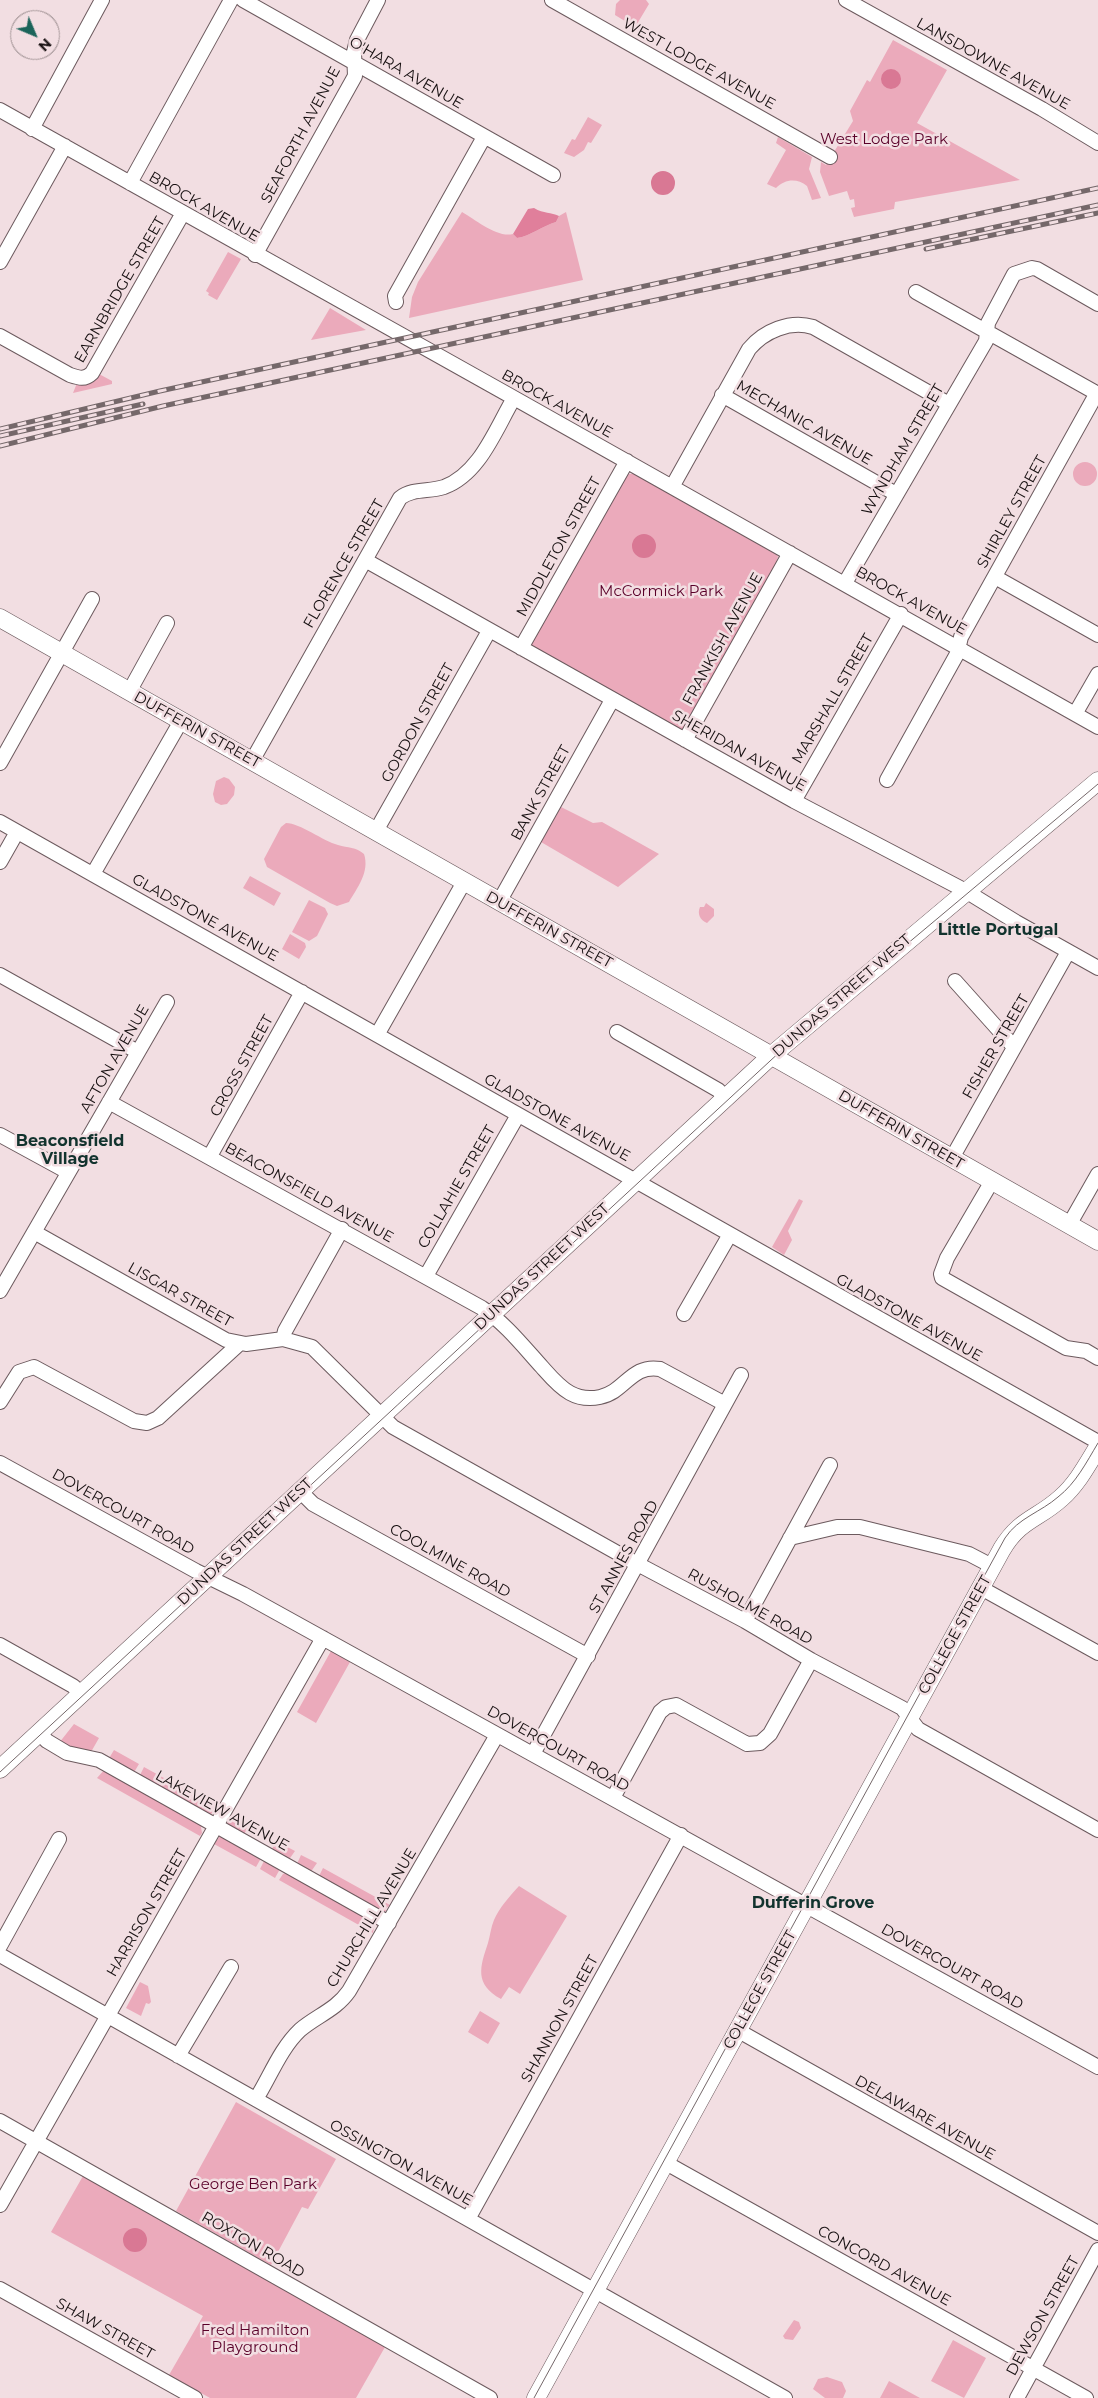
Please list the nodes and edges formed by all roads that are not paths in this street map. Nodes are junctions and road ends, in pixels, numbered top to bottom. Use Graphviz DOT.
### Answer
graph roads {
  1 [pos="102,0"];
  2 [pos="231,0"];
  3 [pos="243,0"];
  4 [pos="378,0"];
  5 [pos="552,0"];
  6 [pos="846,0"];
  7 [pos="355,63"];
  8 [pos="0,110"];
  9 [pos="32,129"];
  10 [pos="484,137"];
  11 [pos="1097,139"];
  12 [pos="65,146"];
  13 [pos="830,157"];
  14 [pos="553,175"];
  15 [pos="130,182"];
  16 [pos="183,213"];
  17 [pos="255,255"];
  18 [pos="0,262"];
  19 [pos="916,292"];
  20 [pos="396,302"];
  21 [pos="1098,304"];
  22 [pos="987,332"];
  23 [pos="0,336"];
  24 [pos="722,395"];
  25 [pos="1098,395"];
  26 [pos="514,398"];
  27 [pos="949,404"];
  28 [pos="626,462"];
  29 [pos="672,487"];
  30 [pos="896,494"];
  31 [pos="790,553"];
  32 [pos="365,560"];
  33 [pos="995,576"];
  34 [pos="845,583"];
  35 [pos="92,599"];
  36 [pos="901,614"];
  37 [pos="0,618"];
  38 [pos="167,623"];
  39 [pos="489,631"];
  40 [pos="1098,635"];
  41 [pos="959,647"];
  42 [pos="521,648"];
  43 [pos="62,653"];
  44 [pos="1098,674"];
  45 [pos="129,692"];
  46 [pos="612,700"];
  47 [pos="1075,714"];
  48 [pos="181,721"];
  49 [pos="1098,727"];
  50 [pos="685,740"];
  51 [pos="252,761"];
  52 [pos="0,763"];
  53 [pos="886,780"];
  54 [pos="1098,781"];
  55 [pos="794,801"];
  56 [pos="0,822"];
  57 [pos="376,831"];
  58 [pos="17,832"];
  59 [pos="0,862"];
  60 [pos="93,874"];
  61 [pos="464,882"];
  62 [pos="966,891"];
  63 [pos="499,902"];
  64 [pos="1068,952"];
  65 [pos="1098,968"];
  66 [pos="0,975"];
  67 [pos="955,981"];
  68 [pos="302,992"];
  69 [pos="167,1002"];
  70 [pos="617,1032"];
  71 [pos="377,1035"];
  72 [pos="1014,1047"];
  73 [pos="138,1052"];
  74 [pos="772,1056"];
  75 [pos="726,1098"];
  76 [pos="110,1102"];
  77 [pos="518,1115"];
  78 [pos="0,1135"];
  79 [pos="210,1156"];
  80 [pos="952,1158"];
  81 [pos="68,1172"];
  82 [pos="1098,1174"];
  83 [pos="992,1181"];
  84 [pos="635,1182"];
  85 [pos="1069,1225"];
  86 [pos="342,1229"];
  87 [pos="34,1232"];
  88 [pos="729,1236"];
  89 [pos="1098,1241"];
  90 [pos="426,1276"];
  91 [pos="1,1290"];
  92 [pos="492,1314"];
  93 [pos="684,1314"];
  94 [pos="283,1339"];
  95 [pos="239,1344"];
  96 [pos="1098,1358"];
  97 [pos="742,1375"];
  98 [pos="0,1402"];
  99 [pos="725,1404"];
  100 [pos="381,1416"];
  101 [pos="1098,1442"];
  102 [pos="1098,1447"];
  103 [pos="0,1463"];
  104 [pos="830,1465"];
  105 [pos="300,1491"];
  106 [pos="790,1538"];
  107 [pos="638,1564"];
  108 [pos="992,1566"];
  109 [pos="208,1576"];
  110 [pos="981,1588"];
  111 [pos="745,1621"];
  112 [pos="323,1638"];
  113 [pos="0,1645"];
  114 [pos="1098,1653"];
  115 [pos="588,1656"];
  116 [pos="811,1660"];
  117 [pos="82,1694"];
  118 [pos="909,1718"];
  119 [pos="39,1733"];
  120 [pos="497,1735"];
  121 [pos="533,1754"];
  122 [pos="0,1769"];
  123 [pos="613,1798"];
  124 [pos="215,1826"];
  125 [pos="1098,1830"];
  126 [pos="681,1835"];
  127 [pos="59,1838"];
  128 [pos="807,1905"];
  129 [pos="389,1923"];
  130 [pos="0,1946"];
  131 [pos="0,1956"];
  132 [pos="231,1967"];
  133 [pos="107,2016"];
  134 [pos="737,2030"];
  135 [pos="178,2056"];
  136 [pos="1098,2067"];
  137 [pos="256,2099"];
  138 [pos="0,2120"];
  139 [pos="36,2141"];
  140 [pos="666,2163"];
  141 [pos="0,2205"];
  142 [pos="468,2219"];
  143 [pos="1098,2233"];
  144 [pos="1098,2250"];
  145 [pos="0,2289"];
  146 [pos="596,2291"];
  147 [pos="1033,2368"];
  148 [pos="194,2398"];
  149 [pos="490,2398"];
  150 [pos="536,2398"];
  151 [pos="785,2398"];
  152 [pos="1016,2398"];
  153 [pos="1086,2398"];
  1 -- 9 [label="street"];
  2 -- 15 [label="street"];
  3 -- 7 [label="street, O'HARA AVENUE"];
  4 -- 7 [label="street, SEAFORTH AVENUE"];
  5 -- 13 [label="street, WEST LODGE AVENUE"];
  6 -- 11 [label="street, LANSDOWNE AVENUE"];
  7 -- 10 [label="street, O'HARA AVENUE"];
  7 -- 17 [label="street, SEAFORTH AVENUE"];
  8 -- 9 [label="street, BROCK AVENUE"];
  9 -- 12 [label="street, BROCK AVENUE"];
  10 -- 14 [label="street, O'HARA AVENUE"];
  10 -- 20 [label="street"];
  12 -- 15 [label="street, BROCK AVENUE"];
  12 -- 18 [label="street"];
  15 -- 16 [label="street, BROCK AVENUE"];
  16 -- 17 [label="street, BROCK AVENUE"];
  16 -- 23 [label="street, EARNBRIDGE STREET"];
  17 -- 26 [label="street, BROCK AVENUE"];
  19 -- 22 [label="street"];
  21 -- 22 [label="street, WYNDHAM STREET"];
  22 -- 25 [label="street"];
  22 -- 27 [label="street, WYNDHAM STREET"];
  24 -- 27 [label="street"];
  24 -- 29 [label="street"];
  24 -- 30 [label="street, MECHANIC AVENUE"];
  25 -- 33 [label="street, SHIRLEY STREET"];
  26 -- 28 [label="street, BROCK AVENUE"];
  26 -- 32 [label="street, FLORENCE STREET"];
  27 -- 30 [label="street, WYNDHAM STREET"];
  28 -- 29 [label="street, BROCK AVENUE"];
  28 -- 42 [label="street, MIDDLETON STREET"];
  29 -- 31 [label="street, BROCK AVENUE"];
  30 -- 34 [label="street, WYNDHAM STREET"];
  31 -- 34 [label="street, BROCK AVENUE"];
  31 -- 50 [label="street, FRANKISH AVENUE"];
  32 -- 39 [label="street, SHERIDAN AVENUE"];
  32 -- 51 [label="street, FLORENCE STREET"];
  33 -- 40 [label="street"];
  33 -- 41 [label="street, SHIRLEY STREET"];
  34 -- 36 [label="street, BROCK AVENUE"];
  35 -- 43 [label="street"];
  36 -- 41 [label="street, BROCK AVENUE"];
  36 -- 55 [label="street, MARSHALL STREET"];
  37 -- 43 [label="main road, DUFFERIN STREET"];
  38 -- 45 [label="street"];
  39 -- 42 [label="street, SHERIDAN AVENUE"];
  39 -- 57 [label="street, GORDON STREET"];
  41 -- 47 [label="street, BROCK AVENUE"];
  41 -- 53 [label="street, SHIRLEY STREET"];
  42 -- 46 [label="street, SHERIDAN AVENUE"];
  43 -- 45 [label="main road, DUFFERIN STREET"];
  43 -- 52 [label="street"];
  44 -- 47 [label="street"];
  45 -- 48 [label="main road, DUFFERIN STREET"];
  46 -- 50 [label="street, SHERIDAN AVENUE"];
  46 -- 63 [label="street, BANK STREET"];
  47 -- 49 [label="street, BROCK AVENUE"];
  48 -- 51 [label="main road, DUFFERIN STREET"];
  48 -- 60 [label="street"];
  50 -- 55 [label="street, SHERIDAN AVENUE"];
  51 -- 57 [label="main road, DUFFERIN STREET"];
  54 -- 62 [label="main road, DUNDAS STREET WEST"];
  55 -- 62 [label="street, SHERIDAN AVENUE"];
  56 -- 58 [label="street, GLADSTONE AVENUE"];
  57 -- 61 [label="main road, DUFFERIN STREET"];
  58 -- 59 [label="street"];
  58 -- 60 [label="street, GLADSTONE AVENUE"];
  60 -- 68 [label="street, GLADSTONE AVENUE"];
  61 -- 63 [label="main road, DUFFERIN STREET"];
  61 -- 71 [label="street"];
  62 -- 64 [label="street, SHERIDAN AVENUE"];
  62 -- 74 [label="main road, DUNDAS STREET WEST"];
  63 -- 74 [label="main road, DUFFERIN STREET"];
  64 -- 65 [label="street, SHERIDAN AVENUE"];
  64 -- 72 [label="street, FISHER STREET"];
  66 -- 73 [label="street"];
  67 -- 72 [label="street"];
  68 -- 71 [label="street, GLADSTONE AVENUE"];
  68 -- 79 [label="street, CROSS STREET"];
  69 -- 73 [label="street, AFTON AVENUE"];
  70 -- 75 [label="street"];
  71 -- 77 [label="street, GLADSTONE AVENUE"];
  72 -- 80 [label="street, FISHER STREET"];
  73 -- 76 [label="street, AFTON AVENUE"];
  74 -- 75 [label="main road, DUNDAS STREET WEST"];
  74 -- 80 [label="main road, DUFFERIN STREET"];
  75 -- 84 [label="main road, DUNDAS STREET WEST"];
  76 -- 79 [label="street, BEACONSFIELD AVENUE"];
  76 -- 81 [label="street, AFTON AVENUE"];
  77 -- 84 [label="street, GLADSTONE AVENUE"];
  77 -- 90 [label="street, COLLAHIE STREET"];
  78 -- 81 [label="street"];
  79 -- 86 [label="street, BEACONSFIELD AVENUE"];
  80 -- 83 [label="main road, DUFFERIN STREET"];
  81 -- 87 [label="street, AFTON AVENUE"];
  82 -- 85 [label="street"];
  83 -- 85 [label="main road, DUFFERIN STREET"];
  83 -- 96 [label="street"];
  84 -- 88 [label="street, GLADSTONE AVENUE"];
  84 -- 92 [label="main road, DUNDAS STREET WEST"];
  85 -- 89 [label="main road, DUFFERIN STREET"];
  86 -- 90 [label="street, BEACONSFIELD AVENUE"];
  86 -- 94 [label="street"];
  87 -- 91 [label="street, AFTON AVENUE"];
  87 -- 95 [label="street, LISGAR STREET"];
  88 -- 93 [label="street"];
  88 -- 101 [label="street, GLADSTONE AVENUE"];
  90 -- 92 [label="street, BEACONSFIELD AVENUE"];
  92 -- 99 [label="street, BEACONSFIELD AVENUE"];
  92 -- 100 [label="main road, DUNDAS STREET WEST"];
  94 -- 95 [label="street, LISGAR STREET"];
  94 -- 100 [label="street, LISGAR STREET"];
  95 -- 98 [label="street"];
  97 -- 99 [label="street, ST ANNES ROAD"];
  99 -- 107 [label="street, ST ANNES ROAD"];
  100 -- 105 [label="main road, DUNDAS STREET WEST"];
  100 -- 107 [label="street, RUSHOLME ROAD"];
  102 -- 108 [label="main road, COLLEGE STREET"];
  103 -- 109 [label="street, DOVERCOURT ROAD"];
  104 -- 106 [label="street"];
  105 -- 109 [label="main road, DUNDAS STREET WEST"];
  105 -- 115 [label="street, COOLMINE ROAD"];
  106 -- 108 [label="street"];
  106 -- 111 [label="street"];
  107 -- 111 [label="street, RUSHOLME ROAD"];
  107 -- 115 [label="street, ST ANNES ROAD"];
  108 -- 110 [label="main road, COLLEGE STREET"];
  109 -- 112 [label="street, DOVERCOURT ROAD"];
  109 -- 117 [label="main road, DUNDAS STREET WEST"];
  110 -- 114 [label="street"];
  110 -- 118 [label="main road, COLLEGE STREET"];
  111 -- 116 [label="street, RUSHOLME ROAD"];
  112 -- 120 [label="street, DOVERCOURT ROAD"];
  112 -- 124 [label="street, HARRISON STREET"];
  113 -- 117 [label="street"];
  115 -- 121 [label="street, ST ANNES ROAD"];
  116 -- 118 [label="street, RUSHOLME ROAD"];
  116 -- 123 [label="street"];
  117 -- 119 [label="main road, DUNDAS STREET WEST"];
  118 -- 125 [label="street, RUSHOLME ROAD"];
  118 -- 128 [label="main road, COLLEGE STREET"];
  119 -- 122 [label="main road, DUNDAS STREET WEST"];
  119 -- 124 [label="street, LAKEVIEW AVENUE"];
  120 -- 121 [label="street, DOVERCOURT ROAD"];
  120 -- 129 [label="street, CHURCHILL AVENUE"];
  121 -- 123 [label="street, DOVERCOURT ROAD"];
  123 -- 126 [label="street, DOVERCOURT ROAD"];
  124 -- 129 [label="street, LAKEVIEW AVENUE"];
  124 -- 133 [label="street, HARRISON STREET"];
  126 -- 128 [label="street, DOVERCOURT ROAD"];
  126 -- 142 [label="street, SHANNON STREET"];
  127 -- 130 [label="street"];
  128 -- 134 [label="main road, COLLEGE STREET"];
  128 -- 136 [label="street, DOVERCOURT ROAD"];
  129 -- 137 [label="street, CHURCHILL AVENUE"];
  131 -- 133 [label="street, OSSINGTON AVENUE"];
  132 -- 135 [label="street"];
  133 -- 135 [label="street, OSSINGTON AVENUE"];
  133 -- 139 [label="street, HARRISON STREET"];
  134 -- 140 [label="main road, COLLEGE STREET"];
  134 -- 143 [label="street, DELAWARE AVENUE"];
  135 -- 137 [label="street, OSSINGTON AVENUE"];
  137 -- 142 [label="street, OSSINGTON AVENUE"];
  138 -- 139 [label="street, ROXTON ROAD"];
  139 -- 141 [label="street, HARRISON STREET"];
  139 -- 149 [label="street, ROXTON ROAD"];
  140 -- 146 [label="main road, COLLEGE STREET"];
  140 -- 147 [label="street, CONCORD AVENUE"];
  142 -- 146 [label="street, OSSINGTON AVENUE"];
  144 -- 147 [label="street, DEWSON STREET"];
  145 -- 148 [label="street, SHAW STREET"];
  146 -- 150 [label="main road, COLLEGE STREET"];
  146 -- 151 [label="street, OSSINGTON AVENUE"];
  147 -- 152 [label="street, DEWSON STREET"];
  147 -- 153 [label="street, CONCORD AVENUE"];
}
